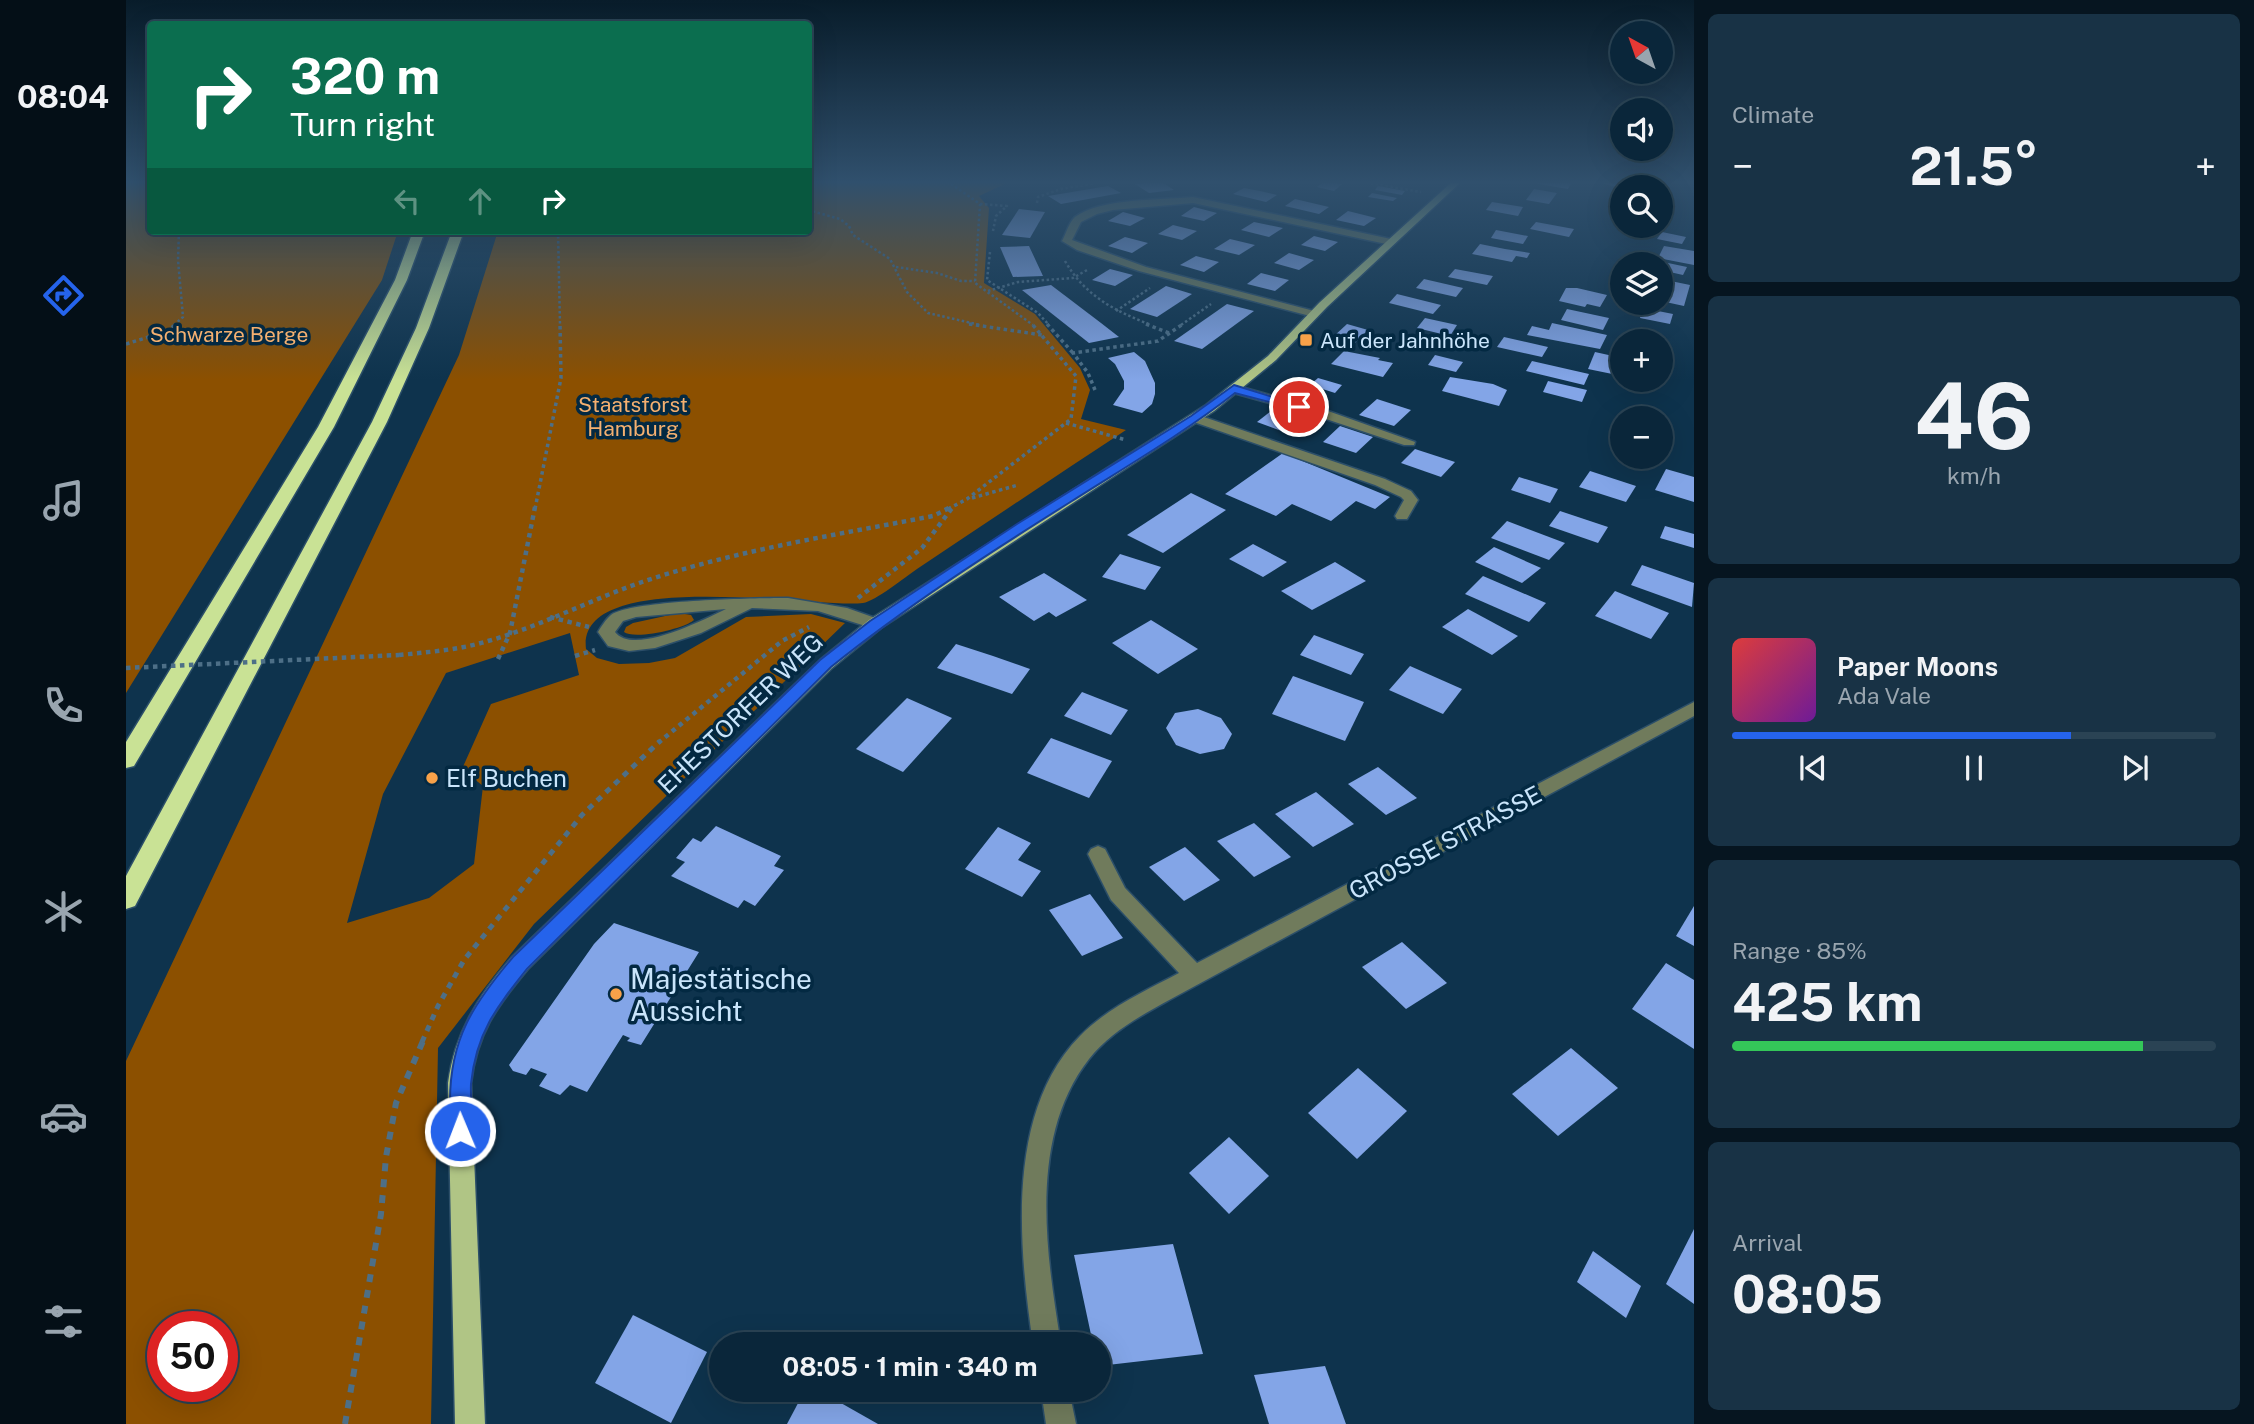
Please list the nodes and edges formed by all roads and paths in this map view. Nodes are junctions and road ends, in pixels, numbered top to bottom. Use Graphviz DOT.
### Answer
graph roads {
  1 [pos="178,247"];
  2 [pos="413,247"];
  3 [pos="453,247"];
  4 [pos="558,247"];
  5 [pos="875,247"];
  6 [pos="977,247"];
  7 [pos="1079,247"];
  8 [pos="1385,247"];
  9 [pos="990,253"];
  10 [pos="896,267"];
  11 [pos="975,281"];
  12 [pos="1159,282"];
  13 [pos="999,288"];
  14 [pos="987,291"];
  15 [pos="1216,300"];
  16 [pos="1116,311"];
  17 [pos="1314,314"];
  18 [pos="1170,333"];
  19 [pos="1043,335"];
  20 [pos="126,344"];
  21 [pos="1073,353"];
  22 [pos="1234,389"];
  23 [pos="1095,390"];
  24 [pos="1195,418"];
  25 [pos="1066,423"];
  26 [pos="1127,440"];
  27 [pos="1409,442"];
  28 [pos="1018,485"];
  29 [pos="967,499"];
  30 [pos="1402,516"];
  31 [pos="746,605"];
  32 [pos="550,617"];
  33 [pos="875,624"];
  34 [pos="606,632"];
  35 [pos="510,633"];
  36 [pos="498,659"];
  37 [pos="126,667"];
  38 [pos="1694,708"];
  39 [pos="126,760"];
  40 [pos="1098,854"];
  41 [pos="126,899"];
  42 [pos="1196,976"];
  43 [pos="1046,1332"];
  44 [pos="1057,1402"];
  45 [pos="470,1424"];
  46 [pos="1062,1424"];
  1 -- 20 [label="path"];
  2 -- 39 [label="highway"];
  3 -- 41 [label="highway"];
  4 -- 35 [label="path"];
  5 -- 10 [label="path"];
  6 -- 11 [label="path"];
  7 -- 17 [label="street"];
  8 -- 17 [label="main road, EHESTORFER WEG"];
  9 -- 13 [label="path"];
  10 -- 11 [label="path"];
  10 -- 19 [label="path"];
  11 -- 14 [label="path"];
  12 -- 16 [label="path"];
  13 -- 14 [label="path"];
  13 -- 16 [label="path"];
  13 -- 21 [label="path"];
  14 -- 19 [label="path"];
  15 -- 18 [label="path"];
  16 -- 18 [label="path"];
  17 -- 22 [label="main road, EHESTORFER WEG"];
  18 -- 21 [label="path"];
  19 -- 25 [label="path"];
  21 -- 23 [label="path"];
  22 -- 24 [label="main road, EHESTORFER WEG"];
  22 -- 27 [label="street"];
  24 -- 30 [label="street"];
  24 -- 33 [label="main road, EHESTORFER WEG"];
  25 -- 26 [label="path"];
  25 -- 29 [label="path"];
  28 -- 29 [label="path"];
  29 -- 32 [label="path"];
  31 -- 33 [label="street"];
  31 -- 34 [label="street"];
  31 -- 34 [label="street"];
  32 -- 34 [label="path"];
  32 -- 35 [label="path"];
  33 -- 45 [label="main road, EHESTORFER WEG"];
  35 -- 36 [label="path"];
  35 -- 37 [label="path, bridge"];
  38 -- 42 [label="street, GROSSE STRASSE"];
  40 -- 42 [label="street"];
  42 -- 43 [label="street, GROSSE STRASSE"];
  44 -- 46 [label="street"];
}
